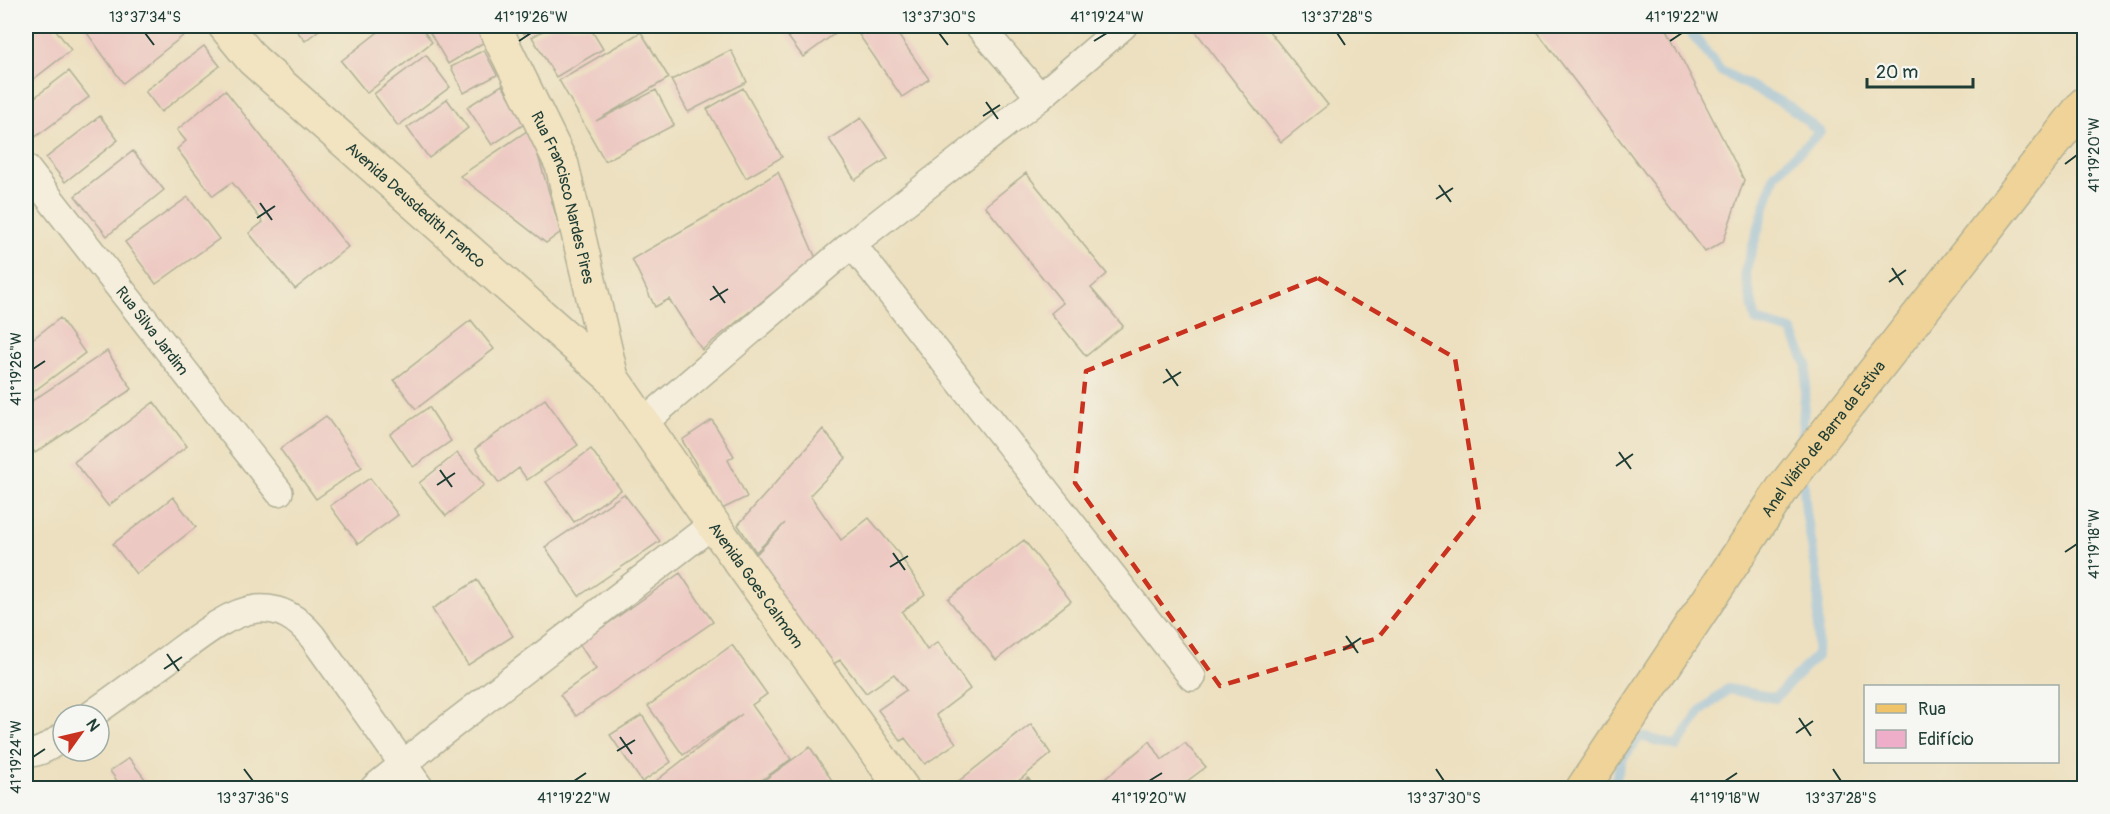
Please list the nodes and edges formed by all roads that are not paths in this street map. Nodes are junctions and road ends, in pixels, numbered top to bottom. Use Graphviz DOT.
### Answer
graph roads {
  1 [pos="225,26"];
  2 [pos="494,26"];
  3 [pos="979,26"];
  4 [pos="1123,26"];
  5 [pos="1040,97"];
  6 [pos="2085,104"];
  7 [pos="26,168"];
  8 [pos="852,244"];
  9 [pos="612,378"];
  10 [pos="643,423"];
  11 [pos="279,492"];
  12 [pos="713,524"];
  13 [pos="1192,677"];
  14 [pos="108,703"];
  15 [pos="51,745"];
  16 [pos="26,753"];
  17 [pos="403,766"];
  18 [pos="374,789"];
  19 [pos="420,789"];
  20 [pos="902,789"];
  21 [pos="1583,789"];
  1 -- 9 [label="main road, Avenida Deusdedith Franco"];
  2 -- 9 [label="main road, Rua Francisco Nardes Pires"];
  3 -- 5 [label="street"];
  4 -- 5 [label="street"];
  5 -- 8 [label="street"];
  6 -- 21 [label="main road, Anel Viário de Barra da Estiva"];
  7 -- 11 [label="street, Rua Silva Jardim"];
  8 -- 10 [label="street"];
  8 -- 13 [label="street"];
  9 -- 10 [label="main road, Avenida Goes Calmom"];
  10 -- 12 [label="main road, Avenida Goes Calmom"];
  12 -- 17 [label="street"];
  12 -- 20 [label="main road, Avenida Goes Calmom"];
  14 -- 17 [label="street"];
  15 -- 16 [label="street"];
  17 -- 18 [label="street"];
  17 -- 19 [label="street"];
}
